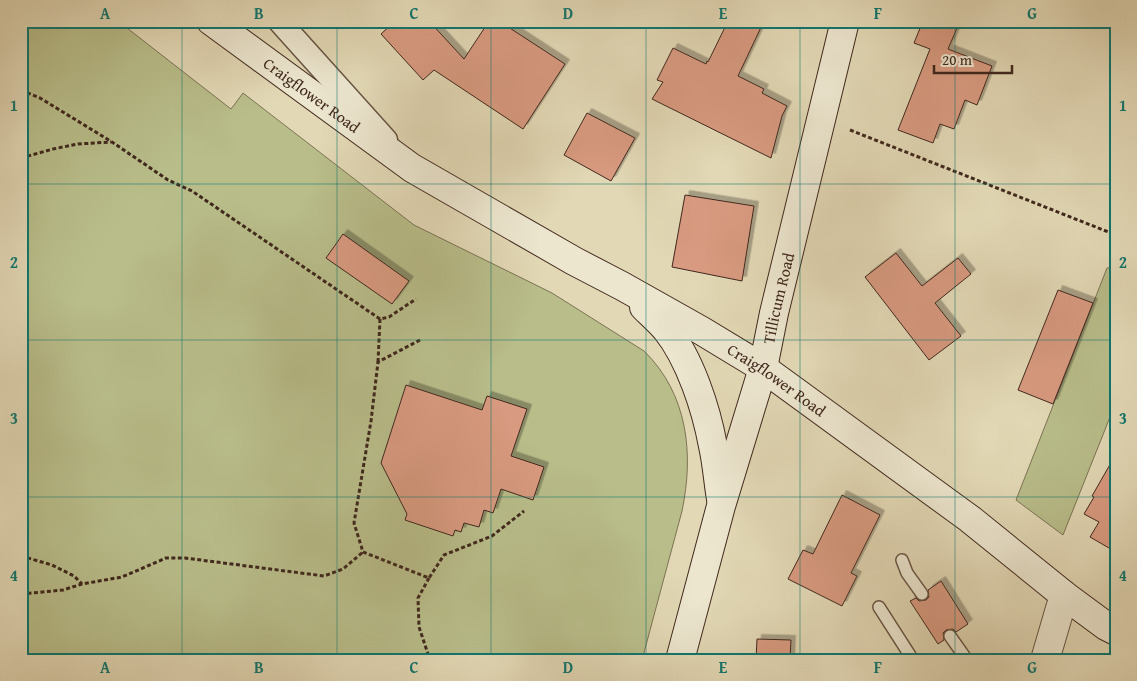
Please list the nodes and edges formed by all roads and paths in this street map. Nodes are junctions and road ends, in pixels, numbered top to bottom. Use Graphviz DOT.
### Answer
graph roads {
  1 [pos="211,21"];
  2 [pos="280,21"];
  3 [pos="845,21"];
  4 [pos="21,90"];
  5 [pos="850,130"];
  6 [pos="112,142"];
  7 [pos="21,158"];
  8 [pos="412,168"];
  9 [pos="1116,235"];
  10 [pos="596,273"];
  11 [pos="416,299"];
  12 [pos="380,319"];
  13 [pos="420,340"];
  14 [pos="378,362"];
  15 [pos="763,368"];
  16 [pos="722,504"];
  17 [pos="524,511"];
  18 [pos="363,552"];
  19 [pos="21,556"];
  20 [pos="902,560"];
  21 [pos="429,578"];
  22 [pos="82,584"];
  23 [pos="21,594"];
  24 [pos="922,594"];
  25 [pos="1064,594"];
  26 [pos="879,607"];
  27 [pos="1116,631"];
  28 [pos="950,636"];
  29 [pos="430,660"];
  30 [pos="680,660"];
  31 [pos="913,660"];
  32 [pos="967,660"];
  33 [pos="1045,660"];
  1 -- 8 [label="main road, Craigflower Road"];
  2 -- 8 [label="street, Craigflower Road"];
  3 -- 15 [label="main road, Tillicum Road"];
  4 -- 6 [label="path"];
  5 -- 9 [label="path"];
  6 -- 7 [label="path"];
  6 -- 12 [label="path"];
  8 -- 10 [label="main road, Craigflower Road"];
  10 -- 15 [label="main road, Craigflower Road"];
  10 -- 16 [label="main road"];
  11 -- 12 [label="path"];
  12 -- 14 [label="path"];
  13 -- 14 [label="path"];
  14 -- 18 [label="path"];
  15 -- 16 [label="main road, Tillicum Road"];
  15 -- 25 [label="main road, Craigflower Road"];
  16 -- 30 [label="main road, Tillicum Road"];
  17 -- 21 [label="path"];
  18 -- 21 [label="path"];
  18 -- 22 [label="path"];
  19 -- 22 [label="path"];
  20 -- 24 [label="lane"];
  21 -- 29 [label="path"];
  22 -- 23 [label="path"];
  25 -- 27 [label="main road, Craigflower Road"];
  25 -- 33 [label="main road"];
  26 -- 31 [label="lane"];
  28 -- 32 [label="lane"];
}
